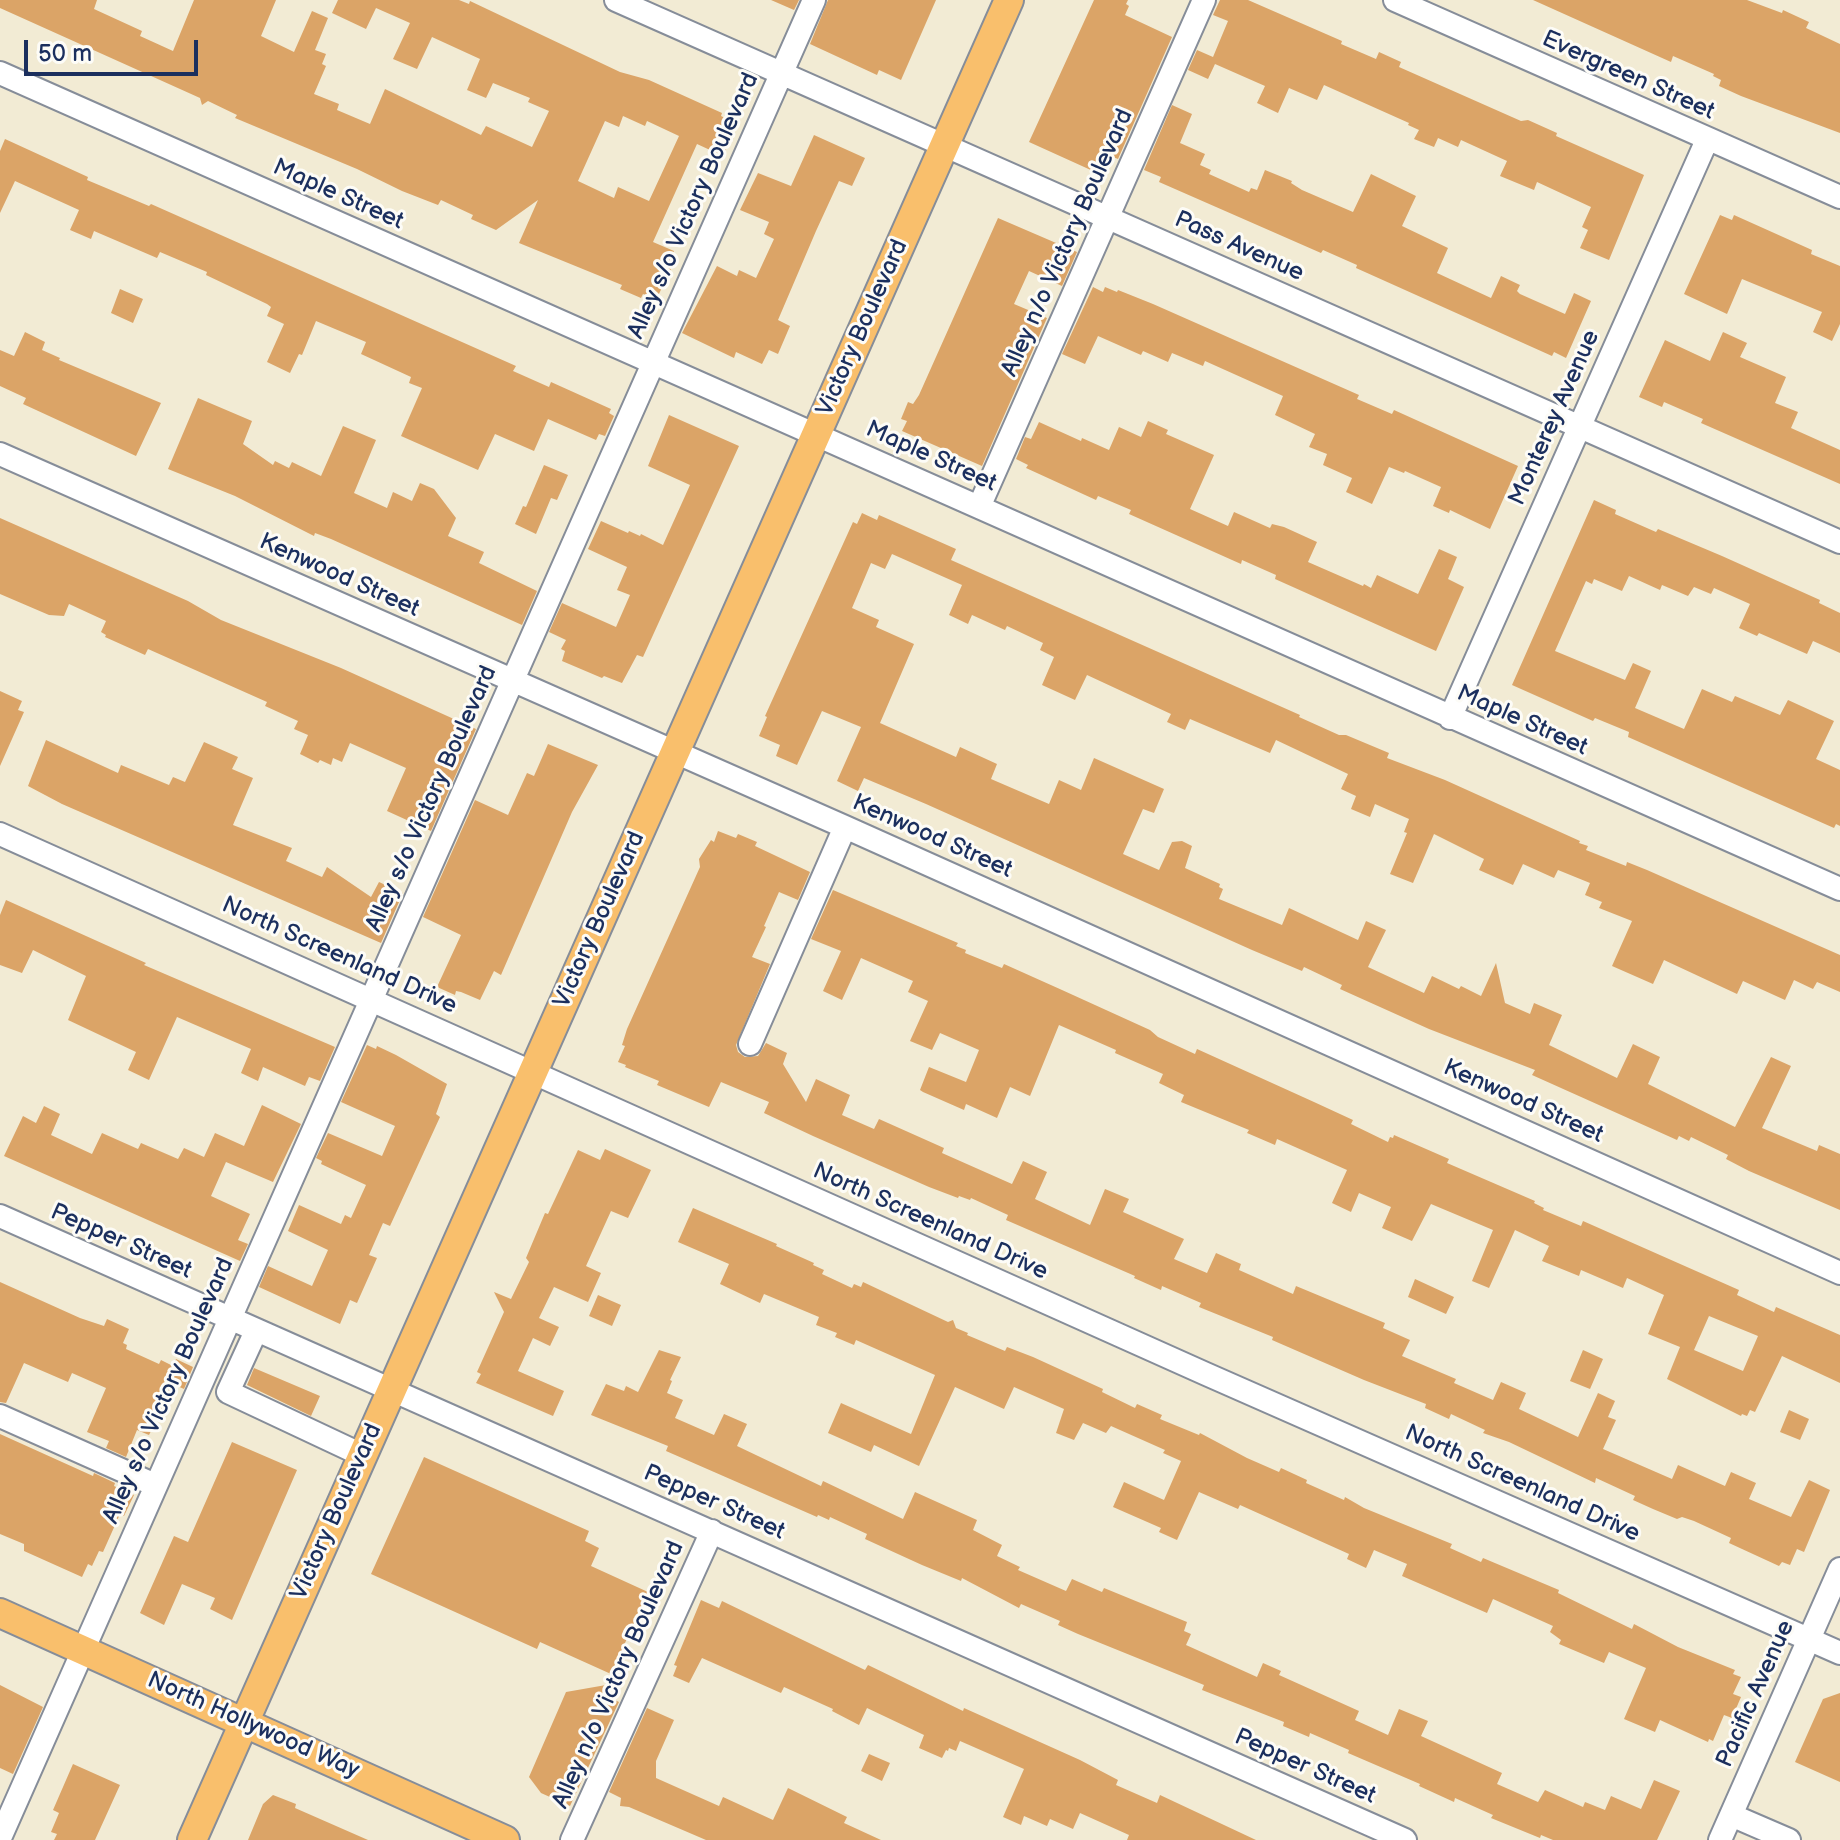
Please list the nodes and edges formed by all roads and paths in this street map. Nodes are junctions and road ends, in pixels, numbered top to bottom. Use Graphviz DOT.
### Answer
graph roads {
  1 [pos="616,0"];
  2 [pos="814,0"];
  3 [pos="1009,0"];
  4 [pos="1204,0"];
  5 [pos="1395,0"];
  6 [pos="0,73"];
  7 [pos="781,74"];
  8 [pos="1707,140"];
  9 [pos="945,146"];
  10 [pos="1840,197"];
  11 [pos="1108,217"];
  12 [pos="654,364"];
  13 [pos="1579,428"];
  14 [pos="816,435"];
  15 [pos="0,454"];
  16 [pos="979,507"];
  17 [pos="1840,542"];
  18 [pos="512,682"];
  19 [pos="1450,718"];
  20 [pos="674,753"];
  21 [pos="845,827"];
  22 [pos="0,834"];
  23 [pos="1840,889"];
  24 [pos="371,998"];
  25 [pos="750,1044"];
  26 [pos="532,1071"];
  27 [pos="0,1216"];
  28 [pos="1840,1273"];
  29 [pos="229,1319"];
  30 [pos="256,1331"];
  31 [pos="391,1390"];
  32 [pos="0,1416"];
  33 [pos="362,1455"];
  34 [pos="155,1485"];
  35 [pos="712,1531"];
  36 [pos="1840,1569"];
  37 [pos="0,1613"];
  38 [pos="1809,1639"];
  39 [pos="83,1649"];
  40 [pos="1840,1653"];
  41 [pos="244,1722"];
  42 [pos="7,1806"];
  43 [pos="1731,1815"];
  44 [pos="0,1838"];
  45 [pos="192,1840"];
  46 [pos="505,1840"];
  47 [pos="572,1840"];
  48 [pos="1405,1840"];
  49 [pos="1720,1840"];
  50 [pos="1789,1840"];
  1 -- 7 [label="street, Pass Avenue"];
  2 -- 7 [label="street, Alley s/o Victory Boulevard"];
  3 -- 9 [label="main road, Victory Boulevard"];
  4 -- 11 [label="street, Alley n/o Victory Boulevard"];
  5 -- 8 [label="street, Evergreen Street"];
  6 -- 12 [label="street, Maple Street"];
  7 -- 9 [label="street, Pass Avenue"];
  7 -- 12 [label="street, Alley s/o Victory Boulevard"];
  8 -- 10 [label="street, Evergreen Street"];
  8 -- 13 [label="street, Monterey Avenue"];
  9 -- 11 [label="street, Pass Avenue"];
  9 -- 14 [label="main road, Victory Boulevard"];
  11 -- 13 [label="street, Pass Avenue"];
  11 -- 16 [label="street, Alley n/o Victory Boulevard"];
  12 -- 14 [label="street, Maple Street"];
  12 -- 18 [label="street, Alley s/o Victory Boulevard"];
  13 -- 17 [label="street, Pass Avenue"];
  13 -- 19 [label="street, Monterey Avenue"];
  14 -- 16 [label="street, Maple Street"];
  14 -- 20 [label="main road, Victory Boulevard"];
  15 -- 18 [label="street, Kenwood Street"];
  16 -- 19 [label="street, Maple Street"];
  18 -- 20 [label="street, Kenwood Street"];
  18 -- 24 [label="street, Alley s/o Victory Boulevard"];
  19 -- 23 [label="street, Maple Street"];
  20 -- 21 [label="street, Kenwood Street"];
  20 -- 26 [label="main road, Victory Boulevard"];
  21 -- 25 [label="street"];
  21 -- 28 [label="street, Kenwood Street"];
  22 -- 24 [label="street, North Screenland Drive"];
  24 -- 26 [label="street, North Screenland Drive"];
  24 -- 29 [label="street, Alley s/o Victory Boulevard"];
  26 -- 31 [label="main road, Victory Boulevard"];
  26 -- 38 [label="street, North Screenland Drive"];
  27 -- 29 [label="street, Pepper Street"];
  29 -- 30 [label="street, Pepper Street"];
  29 -- 34 [label="street, Alley s/o Victory Boulevard"];
  30 -- 31 [label="street, Pepper Street"];
  30 -- 33 [label="street"];
  31 -- 33 [label="main road, Victory Boulevard"];
  31 -- 35 [label="street, Pepper Street"];
  32 -- 34 [label="street"];
  33 -- 41 [label="main road, Victory Boulevard"];
  34 -- 39 [label="street, Alley s/o Victory Boulevard"];
  35 -- 47 [label="street, Alley n/o Victory Boulevard"];
  35 -- 48 [label="street, Pepper Street"];
  36 -- 38 [label="street, Pacific Avenue"];
  37 -- 39 [label="main road, North Hollywood Way"];
  38 -- 40 [label="street, North Screenland Drive"];
  38 -- 43 [label="street, Pacific Avenue"];
  39 -- 41 [label="main road, North Hollywood Way"];
  39 -- 42 [label="street, Alley s/o Victory Boulevard"];
  41 -- 45 [label="main road, Victory Boulevard"];
  41 -- 46 [label="main road, North Hollywood Way"];
  42 -- 44 [label="street, Alley s/o Victory Boulevard"];
  43 -- 49 [label="street, Pacific Avenue"];
  43 -- 50 [label="street"];
}
